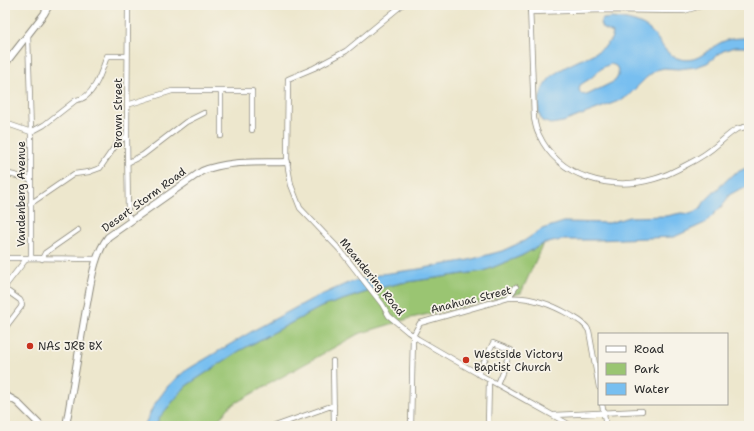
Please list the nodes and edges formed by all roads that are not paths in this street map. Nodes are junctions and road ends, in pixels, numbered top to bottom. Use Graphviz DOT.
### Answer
graph roads {
  1 [pos="48,5"];
  2 [pos="128,5"];
  3 [pos="402,5"];
  4 [pos="530,5"];
  5 [pos="704,5"];
  6 [pos="530,12"];
  7 [pos="28,35"];
  8 [pos="127,56"];
  9 [pos="5,64"];
  10 [pos="221,91"];
  11 [pos="127,105"];
  12 [pos="204,113"];
  13 [pos="5,123"];
  14 [pos="749,126"];
  15 [pos="252,130"];
  16 [pos="31,132"];
  17 [pos="126,136"];
  18 [pos="221,136"];
  19 [pos="287,162"];
  20 [pos="127,164"];
  21 [pos="5,173"];
  22 [pos="30,179"];
  23 [pos="30,204"];
  24 [pos="131,220"];
  25 [pos="78,230"];
  26 [pos="5,258"];
  27 [pos="29,258"];
  28 [pos="42,259"];
  29 [pos="96,259"];
  30 [pos="516,287"];
  31 [pos="508,298"];
  32 [pos="5,328"];
  33 [pos="413,336"];
  34 [pos="333,361"];
  35 [pos="478,374"];
  36 [pos="489,380"];
  37 [pos="598,381"];
  38 [pos="497,384"];
  39 [pos="5,395"];
  40 [pos="334,405"];
  41 [pos="602,405"];
  42 [pos="642,411"];
  43 [pos="604,413"];
  44 [pos="553,415"];
  45 [pos="41,426"];
  46 [pos="66,426"];
  47 [pos="275,426"];
  48 [pos="334,426"];
  49 [pos="412,426"];
  50 [pos="488,426"];
  51 [pos="572,426"];
  52 [pos="606,426"];
  1 -- 7 [label="street"];
  2 -- 8 [label="street, Brown Street"];
  3 -- 19 [label="street, Meandering Road"];
  4 -- 6 [label="street"];
  5 -- 6 [label="street"];
  6 -- 14 [label="street"];
  7 -- 9 [label="street"];
  7 -- 16 [label="street, Vandenberg Avenue"];
  8 -- 11 [label="street, Brown Street"];
  8 -- 16 [label="street"];
  10 -- 11 [label="street"];
  10 -- 15 [label="street"];
  10 -- 18 [label="street"];
  11 -- 17 [label="street, Brown Street"];
  12 -- 20 [label="street"];
  13 -- 16 [label="street"];
  16 -- 22 [label="street, Vandenberg Avenue"];
  17 -- 20 [label="street, Brown Street"];
  17 -- 23 [label="street"];
  19 -- 24 [label="street, Desert Storm Road"];
  19 -- 33 [label="street, Meandering Road"];
  20 -- 24 [label="street, Brown Street"];
  21 -- 22 [label="street"];
  22 -- 23 [label="street, Vandenberg Avenue"];
  23 -- 27 [label="street, Vandenberg Avenue"];
  24 -- 29 [label="street, Desert Storm Road"];
  25 -- 28 [label="street"];
  26 -- 27 [label="street"];
  27 -- 28 [label="street"];
  27 -- 32 [label="street, Vandenberg Avenue"];
  28 -- 29 [label="street"];
  29 -- 46 [label="street, Desert Storm Road"];
  30 -- 31 [label="street"];
  31 -- 33 [label="street, Anahuac Street"];
  31 -- 37 [label="street, Anahuac Street"];
  33 -- 35 [label="street, Meandering Road"];
  33 -- 49 [label="street"];
  34 -- 40 [label="street"];
  35 -- 36 [label="street, Meandering Road"];
  35 -- 38 [label="street"];
  36 -- 38 [label="street, Meandering Road"];
  36 -- 50 [label="street"];
  38 -- 44 [label="street, Meandering Road"];
  39 -- 45 [label="street"];
  40 -- 47 [label="street"];
  40 -- 48 [label="street"];
  41 -- 43 [label="street"];
  42 -- 43 [label="street"];
  43 -- 44 [label="street"];
  43 -- 52 [label="street"];
  44 -- 51 [label="street, Meandering Road"];
}
